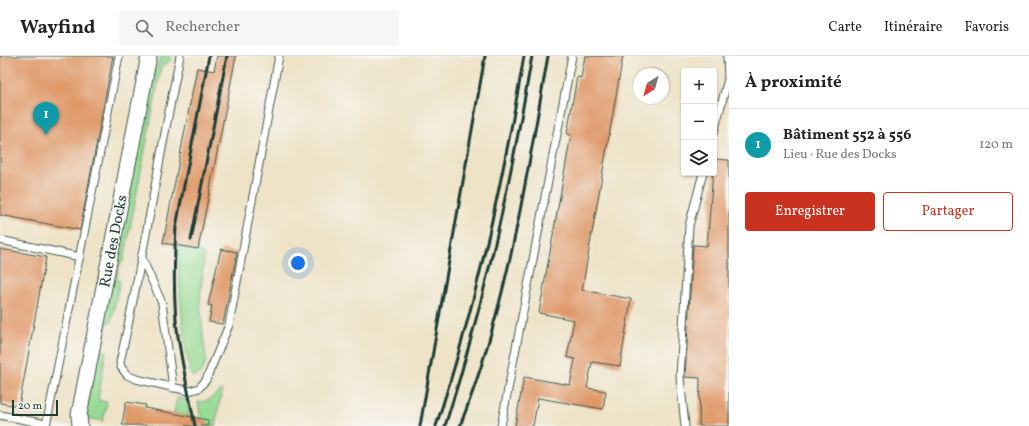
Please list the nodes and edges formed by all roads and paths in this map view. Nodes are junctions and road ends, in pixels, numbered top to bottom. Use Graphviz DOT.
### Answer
graph roads {
  1 [pos="120,56"];
  2 [pos="149,56"];
  3 [pos="180,56"];
  4 [pos="279,56"];
  5 [pos="572,56"];
  6 [pos="727,56"];
  7 [pos="717,121"];
  8 [pos="702,176"];
  9 [pos="0,240"];
  10 [pos="141,256"];
  11 [pos="80,257"];
  12 [pos="173,388"];
  13 [pos="0,415"];
  14 [pos="46,425"];
  15 [pos="80,426"];
  16 [pos="501,426"];
  17 [pos="685,426"];
  1 -- 11 [label="lane"];
  2 -- 15 [label="street, Rue des Docks"];
  3 -- 10 [label="lane"];
  4 -- 12 [label="lane"];
  5 -- 16 [label="lane"];
  6 -- 7 [label="lane"];
  8 -- 17 [label="lane"];
  9 -- 11 [label="lane"];
  10 -- 12 [label="lane"];
  10 -- 12 [label="lane"];
  11 -- 14 [label="lane"];
  13 -- 14 [label="lane"];
}
